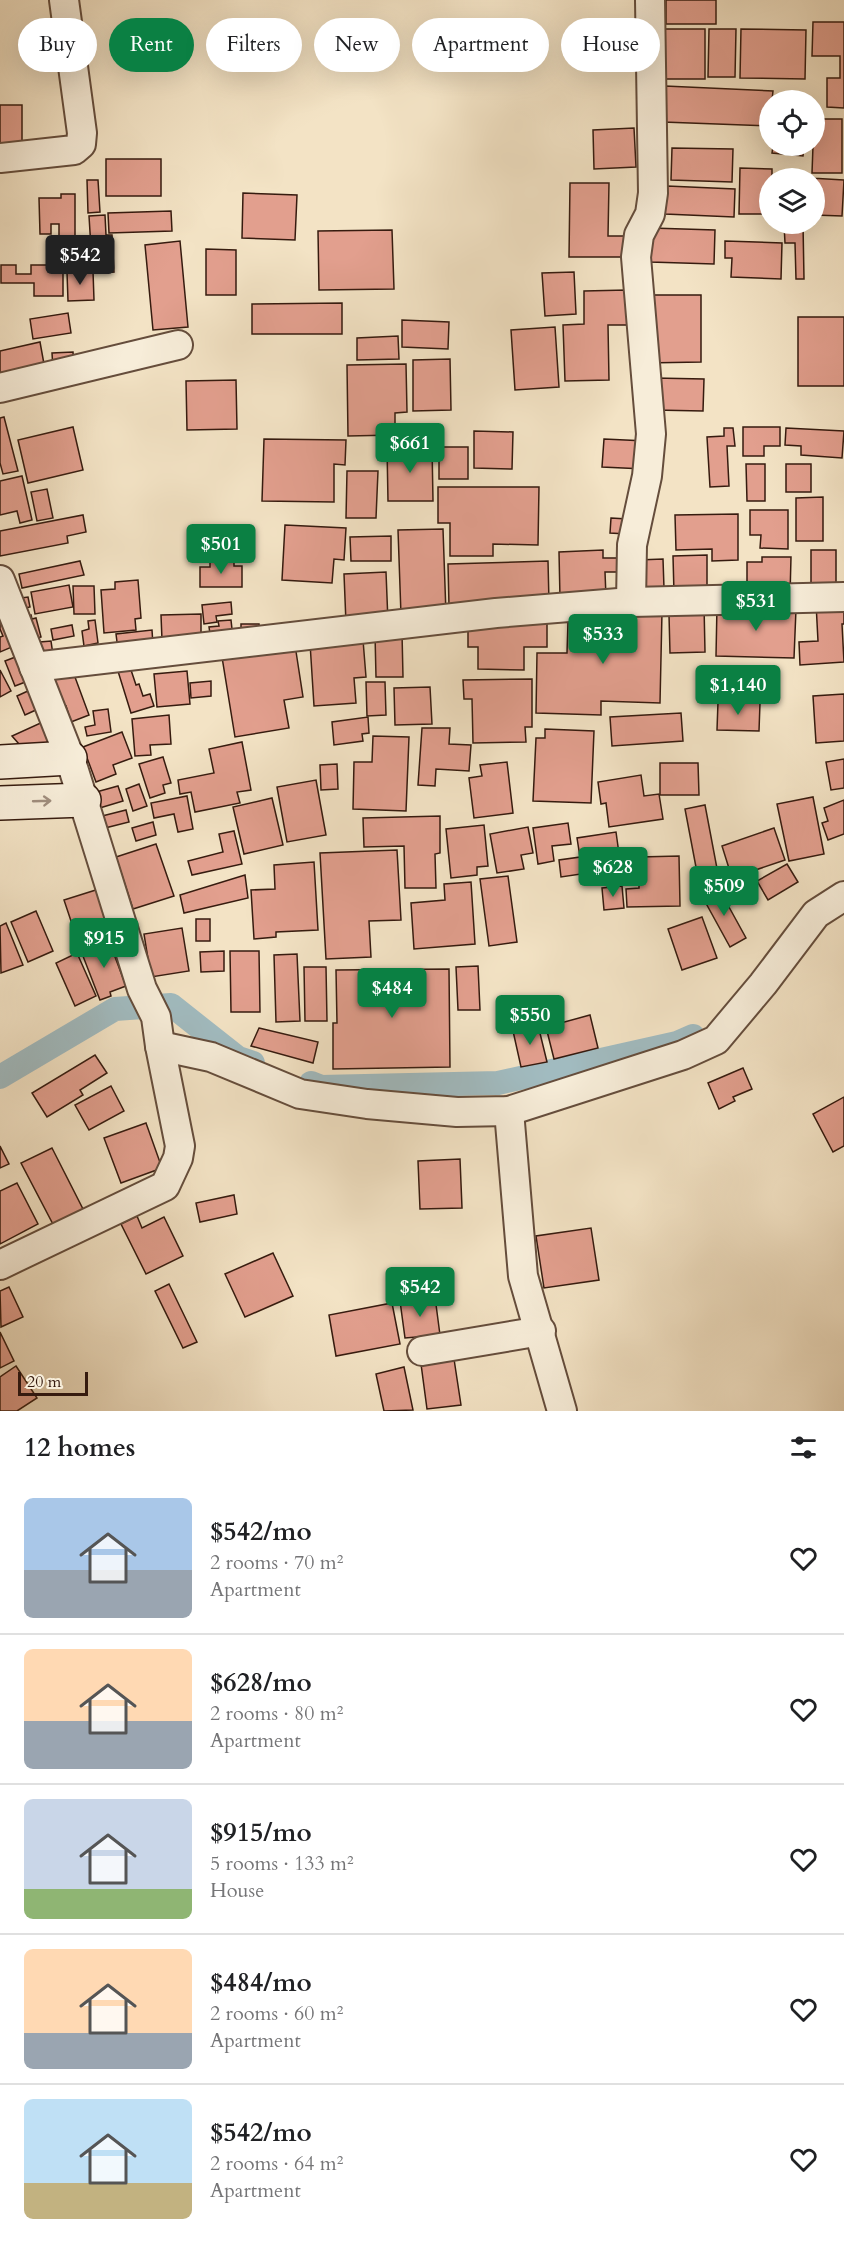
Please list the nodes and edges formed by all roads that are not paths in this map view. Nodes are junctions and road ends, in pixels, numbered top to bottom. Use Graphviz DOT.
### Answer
graph roads {
  1 [pos="64,0"];
  2 [pos="650,0"];
  3 [pos="0,158"];
  4 [pos="178,345"];
  5 [pos="0,388"];
  6 [pos="0,580"];
  7 [pos="844,597"];
  8 [pos="631,602"];
  9 [pos="34,667"];
  10 [pos="70,758"];
  11 [pos="0,762"];
  12 [pos="84,800"];
  13 [pos="0,803"];
  14 [pos="844,896"];
  15 [pos="160,1046"];
  16 [pos="509,1111"];
  17 [pos="0,1265"];
  18 [pos="541,1331"];
  19 [pos="422,1351"];
  20 [pos="562,1411"];
  1 -- 3 [label="street"];
  2 -- 8 [label="street"];
  4 -- 5 [label="street"];
  6 -- 9 [label="street"];
  7 -- 8 [label="street"];
  8 -- 9 [label="street"];
  9 -- 10 [label="street"];
  10 -- 11 [label="street"];
  10 -- 12 [label="street"];
  13 -- 12 [label="street, one-way"];
  12 -- 15 [label="street"];
  14 -- 16 [label="street"];
  15 -- 16 [label="street"];
  15 -- 17 [label="street"];
  16 -- 18 [label="street"];
  18 -- 19 [label="street"];
  18 -- 20 [label="street"];
}
